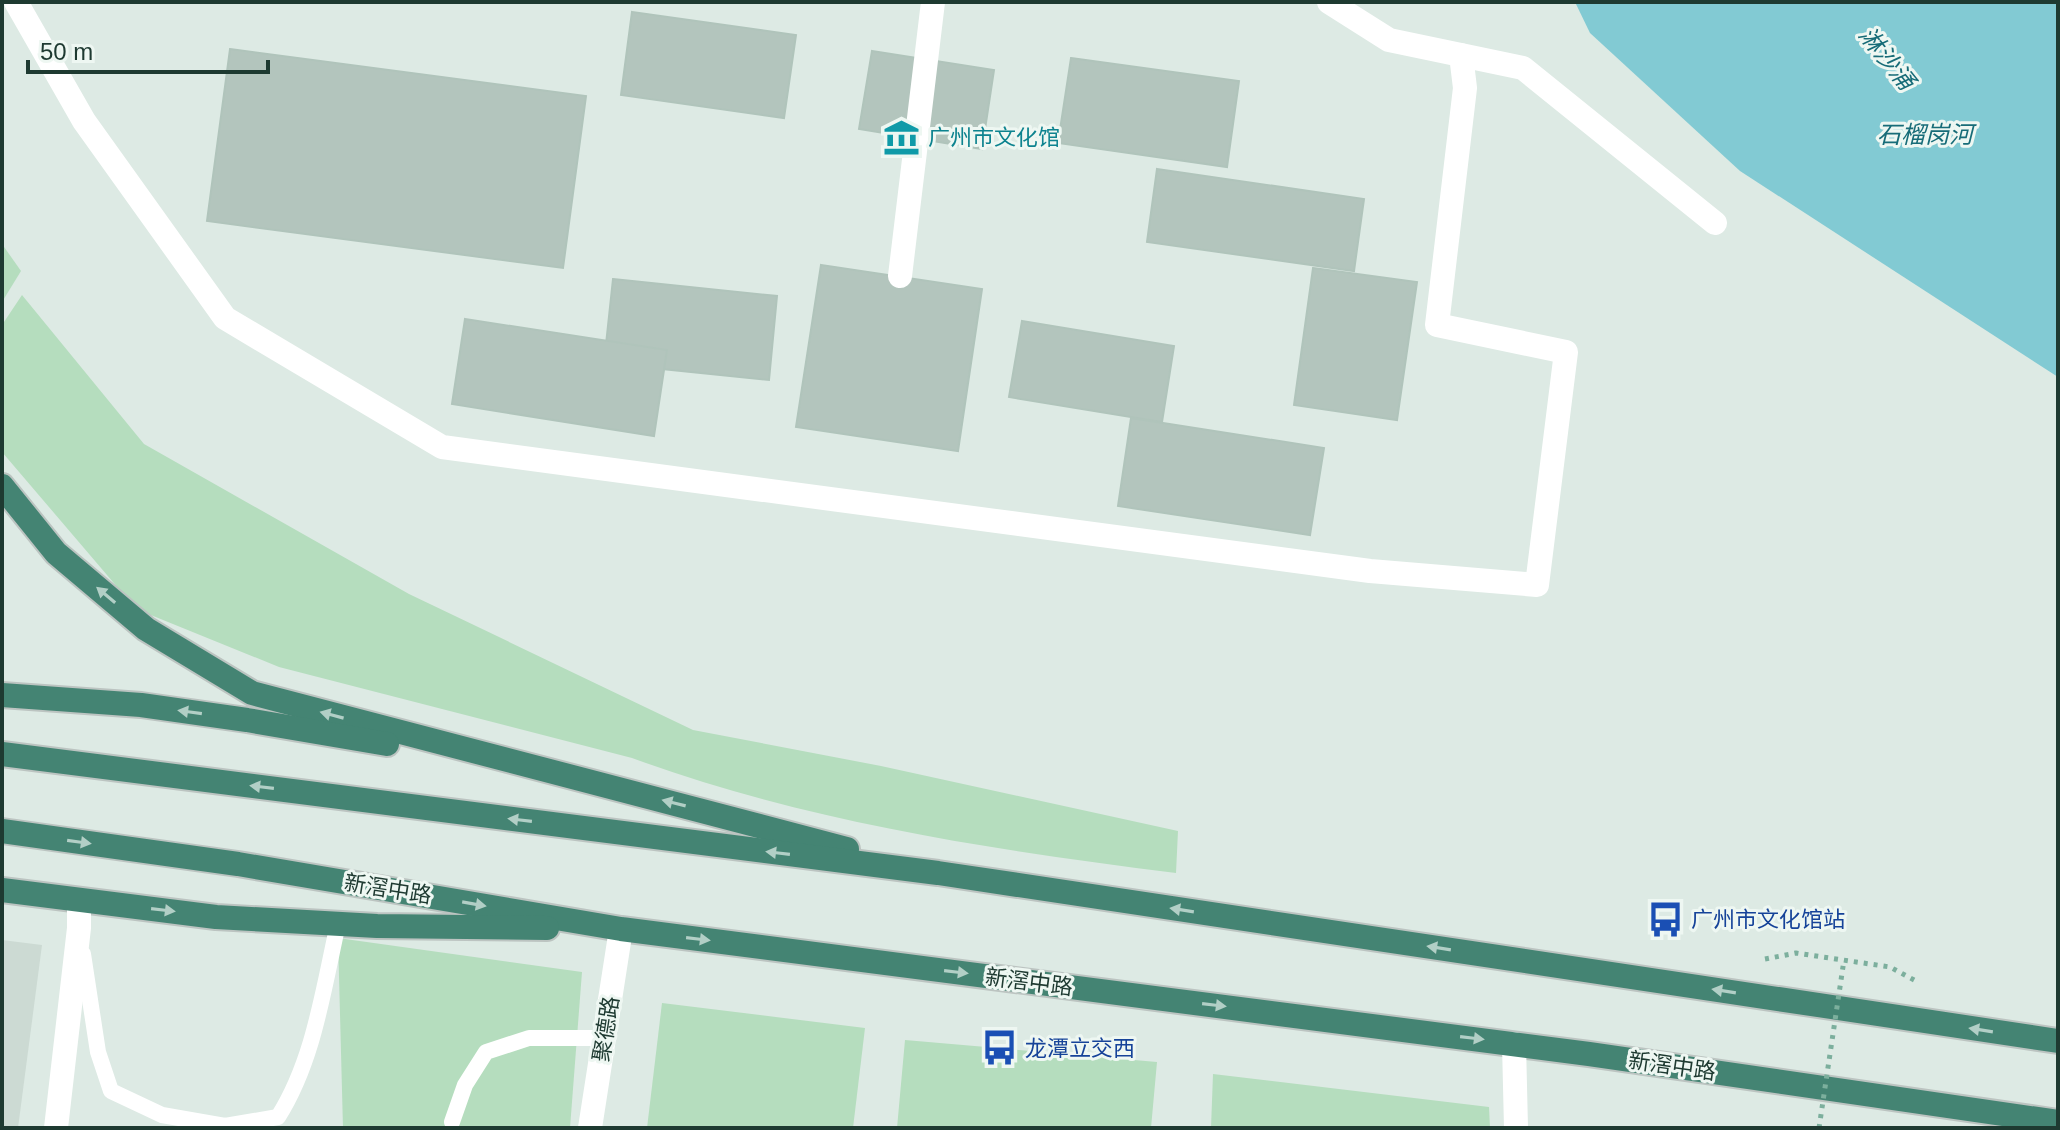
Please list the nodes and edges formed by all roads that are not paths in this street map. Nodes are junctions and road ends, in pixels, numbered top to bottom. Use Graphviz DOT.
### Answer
graph roads {
  1 [pos="16,2"];
  2 [pos="933,2"];
  3 [pos="1329,2"];
  4 [pos="1461,55"];
  5 [pos="1715,223"];
  6 [pos="900,276"];
  7 [pos="2,486"];
  8 [pos="2,695"];
  9 [pos="2,754"];
  10 [pos="570,777"];
  11 [pos="2,831"];
  12 [pos="938,873"];
  13 [pos="2,890"];
  14 [pos="79,900"];
  15 [pos="338,924"];
  16 [pos="79,928"];
  17 [pos="621,929"];
  18 [pos="604,1038"];
  19 [pos="2058,1041"];
  20 [pos="1514,1044"];
  21 [pos="452,1122"];
  22 [pos="2058,1122"];
  23 [pos="56,1128"];
  24 [pos="590,1128"];
  25 [pos="1516,1128"];
  1 -- 4 [label="street"];
  2 -- 6 [label="street"];
  3 -- 4 [label="street"];
  4 -- 5 [label="street"];
  10 -- 7 [label="highway, one-way"];
  10 -- 8 [label="highway, one-way"];
  12 -- 9 [label="highway, one-way"];
  12 -- 10 [label="highway, one-way"];
  11 -- 17 [label="highway, 新滘中路, one-way"];
  19 -- 12 [label="highway, one-way"];
  13 -- 14 [label="highway"];
  14 -- 15 [label="highway, one-way"];
  14 -- 16 [label="street"];
  15 -- 16 [label="lane"];
  15 -- 17 [label="highway"];
  16 -- 23 [label="street"];
  17 -- 18 [label="street, 聚德路"];
  17 -- 20 [label="highway, 新滘中路, one-way"];
  18 -- 21 [label="lane"];
  18 -- 24 [label="street, 聚德路"];
  20 -- 22 [label="highway, 新滘中路"];
  20 -- 25 [label="street"];
}
